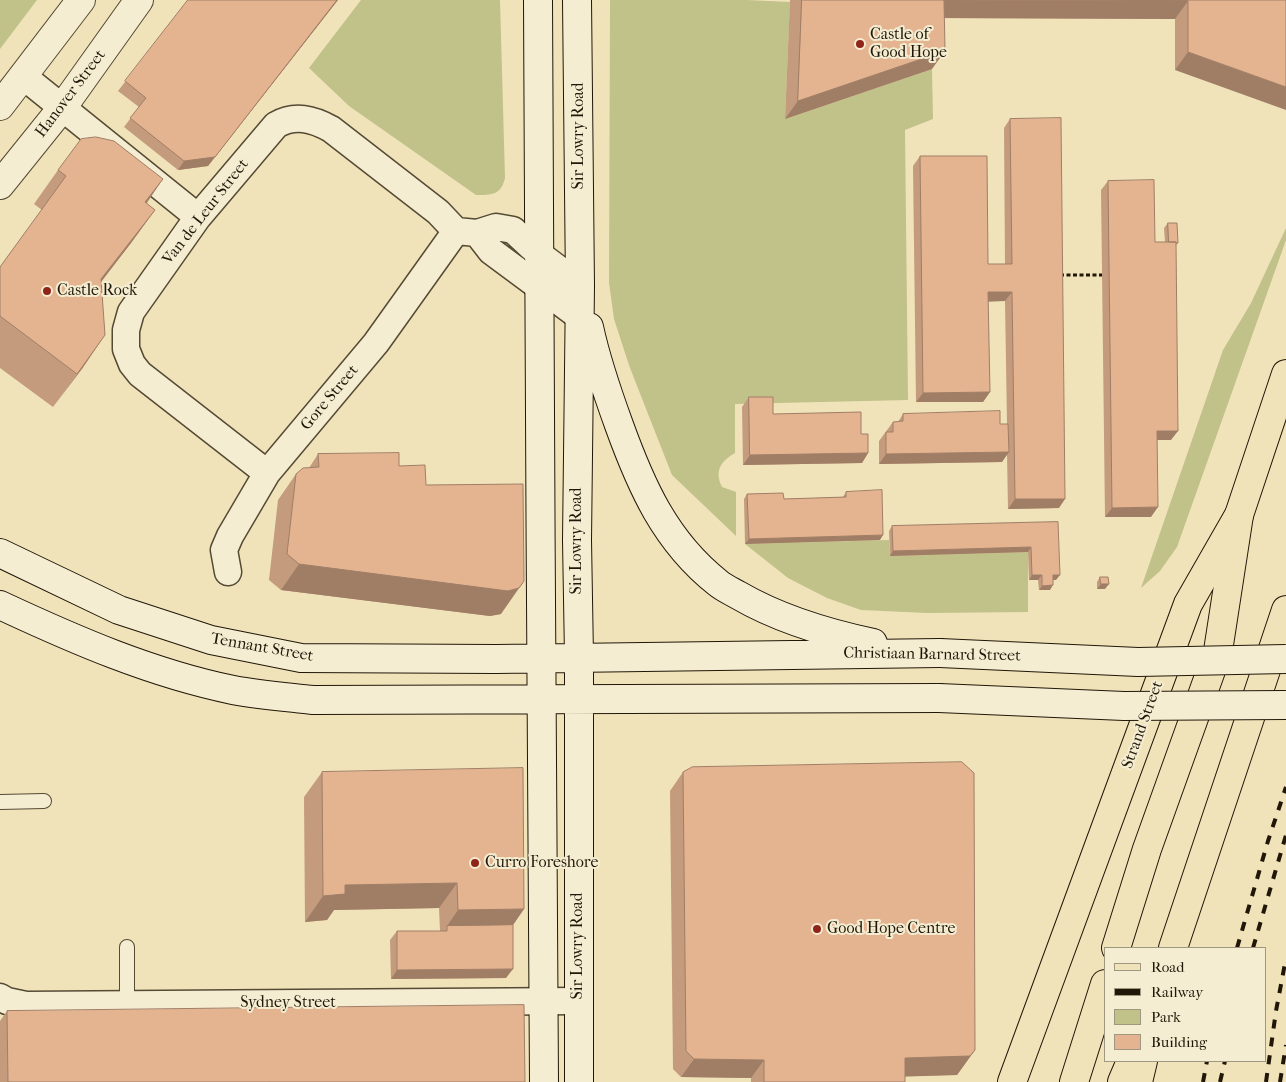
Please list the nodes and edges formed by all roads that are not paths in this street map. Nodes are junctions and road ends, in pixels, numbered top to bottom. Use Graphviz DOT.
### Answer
graph roads {
  1 [pos="81,0"];
  2 [pos="139,0"];
  3 [pos="538,0"];
  4 [pos="577,0"];
  5 [pos="23,76"];
  6 [pos="0,106"];
  7 [pos="62,108"];
  8 [pos="0,185"];
  9 [pos="198,218"];
  10 [pos="467,232"];
  11 [pos="540,255"];
  12 [pos="580,285"];
  13 [pos="540,288"];
  14 [pos="580,317"];
  15 [pos="1286,374"];
  16 [pos="267,473"];
  17 [pos="1239,515"];
  18 [pos="541,540"];
  19 [pos="577,540"];
  20 [pos="0,553"];
  21 [pos="228,572"];
  22 [pos="0,606"];
  23 [pos="1286,610"];
  24 [pos="931,653"];
  25 [pos="541,657"];
  26 [pos="579,657"];
  27 [pos="1286,659"];
  28 [pos="579,699"];
  29 [pos="541,700"];
  30 [pos="1286,705"];
  31 [pos="44,801"];
  32 [pos="0,802"];
  33 [pos="127,947"];
  34 [pos="1116,947"];
  35 [pos="1173,947"];
  36 [pos="1104,987"];
  37 [pos="0,997"];
  38 [pos="543,1001"];
  39 [pos="578,1001"];
  40 [pos="134,1009"];
  41 [pos="1131,1062"];
  42 [pos="1143,1062"];
  43 [pos="544,1082"];
  44 [pos="579,1082"];
  45 [pos="1012,1082"];
  46 [pos="1074,1082"];
  47 [pos="1122,1082"];
  48 [pos="1138,1082"];
  1 -- 5 [label="main road"];
  2 -- 7 [label="main road, Hanover Street"];
  3 -- 11 [label="main road"];
  4 -- 12 [label="main road, Sir Lowry Road"];
  5 -- 6 [label="main road"];
  5 -- 7 [label="street"];
  7 -- 8 [label="main road, Hanover Street"];
  7 -- 9 [label="street"];
  9 -- 10 [label="street, Van de Leur Street"];
  9 -- 16 [label="street, Van de Leur Street"];
  10 -- 11 [label="street"];
  10 -- 13 [label="street, Van de Leur Street"];
  10 -- 16 [label="street, Gore Street"];
  11 -- 12 [label="street"];
  11 -- 13 [label="main road"];
  12 -- 14 [label="main road, Sir Lowry Road"];
  12 -- 24 [label="main road"];
  13 -- 14 [label="street, Van de Leur Street"];
  13 -- 18 [label="main road"];
  14 -- 19 [label="main road, Sir Lowry Road"];
  15 -- 17 [label="main road, Strand Street"];
  16 -- 21 [label="street, Gore Street"];
  17 -- 34 [label="main road"];
  17 -- 45 [label="main road, Strand Street"];
  18 -- 19 [label="main road"];
  18 -- 25 [label="main road"];
  19 -- 26 [label="main road, Sir Lowry Road"];
  20 -- 25 [label="main road, Tennant Street"];
  22 -- 29 [label="main road"];
  23 -- 35 [label="main road"];
  24 -- 26 [label="main road, Christiaan Barnard Street"];
  24 -- 27 [label="main road, Christiaan Barnard Street, bridge"];
  25 -- 26 [label="main road, Tennant Street"];
  25 -- 29 [label="main road"];
  26 -- 28 [label="main road, Sir Lowry Road"];
  28 -- 29 [label="main road"];
  28 -- 30 [label="main road, bridge"];
  28 -- 39 [label="main road, Sir Lowry Road"];
  29 -- 38 [label="main road"];
  31 -- 32 [label="lane"];
  33 -- 40 [label="lane"];
  36 -- 46 [label="main road"];
  37 -- 40 [label="street, Sydney Street"];
  38 -- 39 [label="street, Sydney Street"];
  38 -- 40 [label="street, Sydney Street"];
  38 -- 43 [label="main road"];
  39 -- 44 [label="main road, Sir Lowry Road"];
  41 -- 47 [label="main road"];
  42 -- 48 [label="main road"];
}
